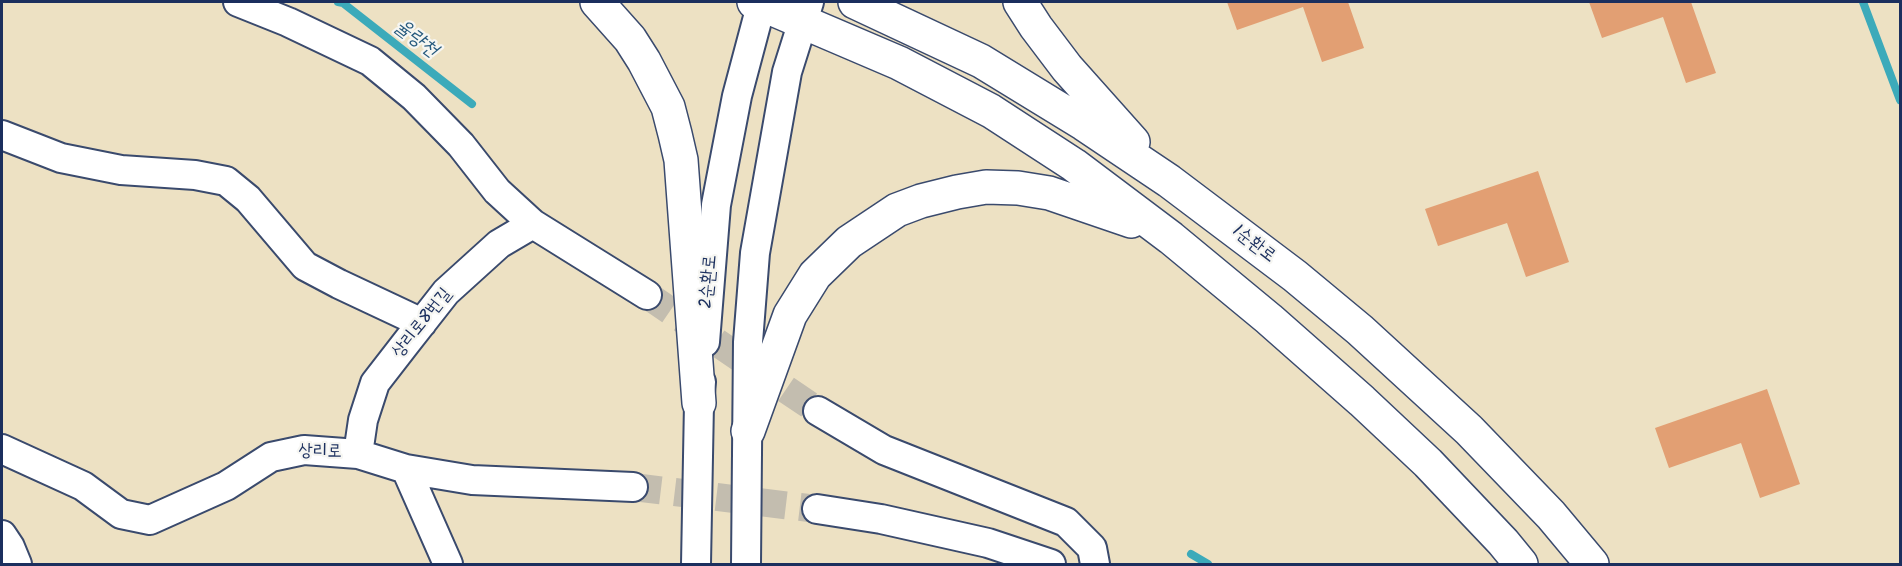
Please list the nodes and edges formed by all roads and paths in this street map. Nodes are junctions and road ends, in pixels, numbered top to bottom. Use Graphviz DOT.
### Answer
graph roads {
  1 [pos="238,2"];
  2 [pos="597,2"];
  3 [pos="759,2"];
  4 [pos="855,2"];
  5 [pos="1020,2"];
  6 [pos="806,11"];
  7 [pos="2,138"];
  8 [pos="1169,181"];
  9 [pos="533,224"];
  10 [pos="1172,238"];
  11 [pos="647,295"];
  12 [pos="422,322"];
  13 [pos="699,403"];
  14 [pos="818,411"];
  15 [pos="748,431"];
  16 [pos="2,453"];
  17 [pos="358,454"];
  18 [pos="406,469"];
  19 [pos="633,487"];
  20 [pos="817,509"];
  21 [pos="2,535"];
  22 [pos="17,564"];
  23 [pos="448,564"];
  24 [pos="696,564"];
  25 [pos="746,564"];
  26 [pos="1051,564"];
  27 [pos="1095,564"];
  28 [pos="1521,564"];
  29 [pos="1592,564"];
  1 -- 9 [label="street"];
  2 -- 13 [label="main road"];
  3 -- 6 [label="main road"];
  3 -- 13 [label="street, 2순환로"];
  4 -- 8 [label="main road, 1순환로"];
  5 -- 8 [label="main road"];
  6 -- 10 [label="main road"];
  6 -- 15 [label="street"];
  7 -- 12 [label="street"];
  8 -- 29 [label="main road, 1순환로"];
  9 -- 11 [label="street"];
  9 -- 12 [label="street, 상리로8번길"];
  10 -- 15 [label="main road"];
  10 -- 28 [label="main road"];
  12 -- 17 [label="street, 상리로8번길"];
  13 -- 24 [label="street, 2순환로"];
  14 -- 27 [label="street"];
  15 -- 25 [label="street"];
  16 -- 17 [label="street, 상리로"];
  17 -- 18 [label="street, 상리로"];
  18 -- 19 [label="street, 상리로"];
  18 -- 23 [label="street"];
  20 -- 26 [label="street"];
  21 -- 22 [label="street"];
}
